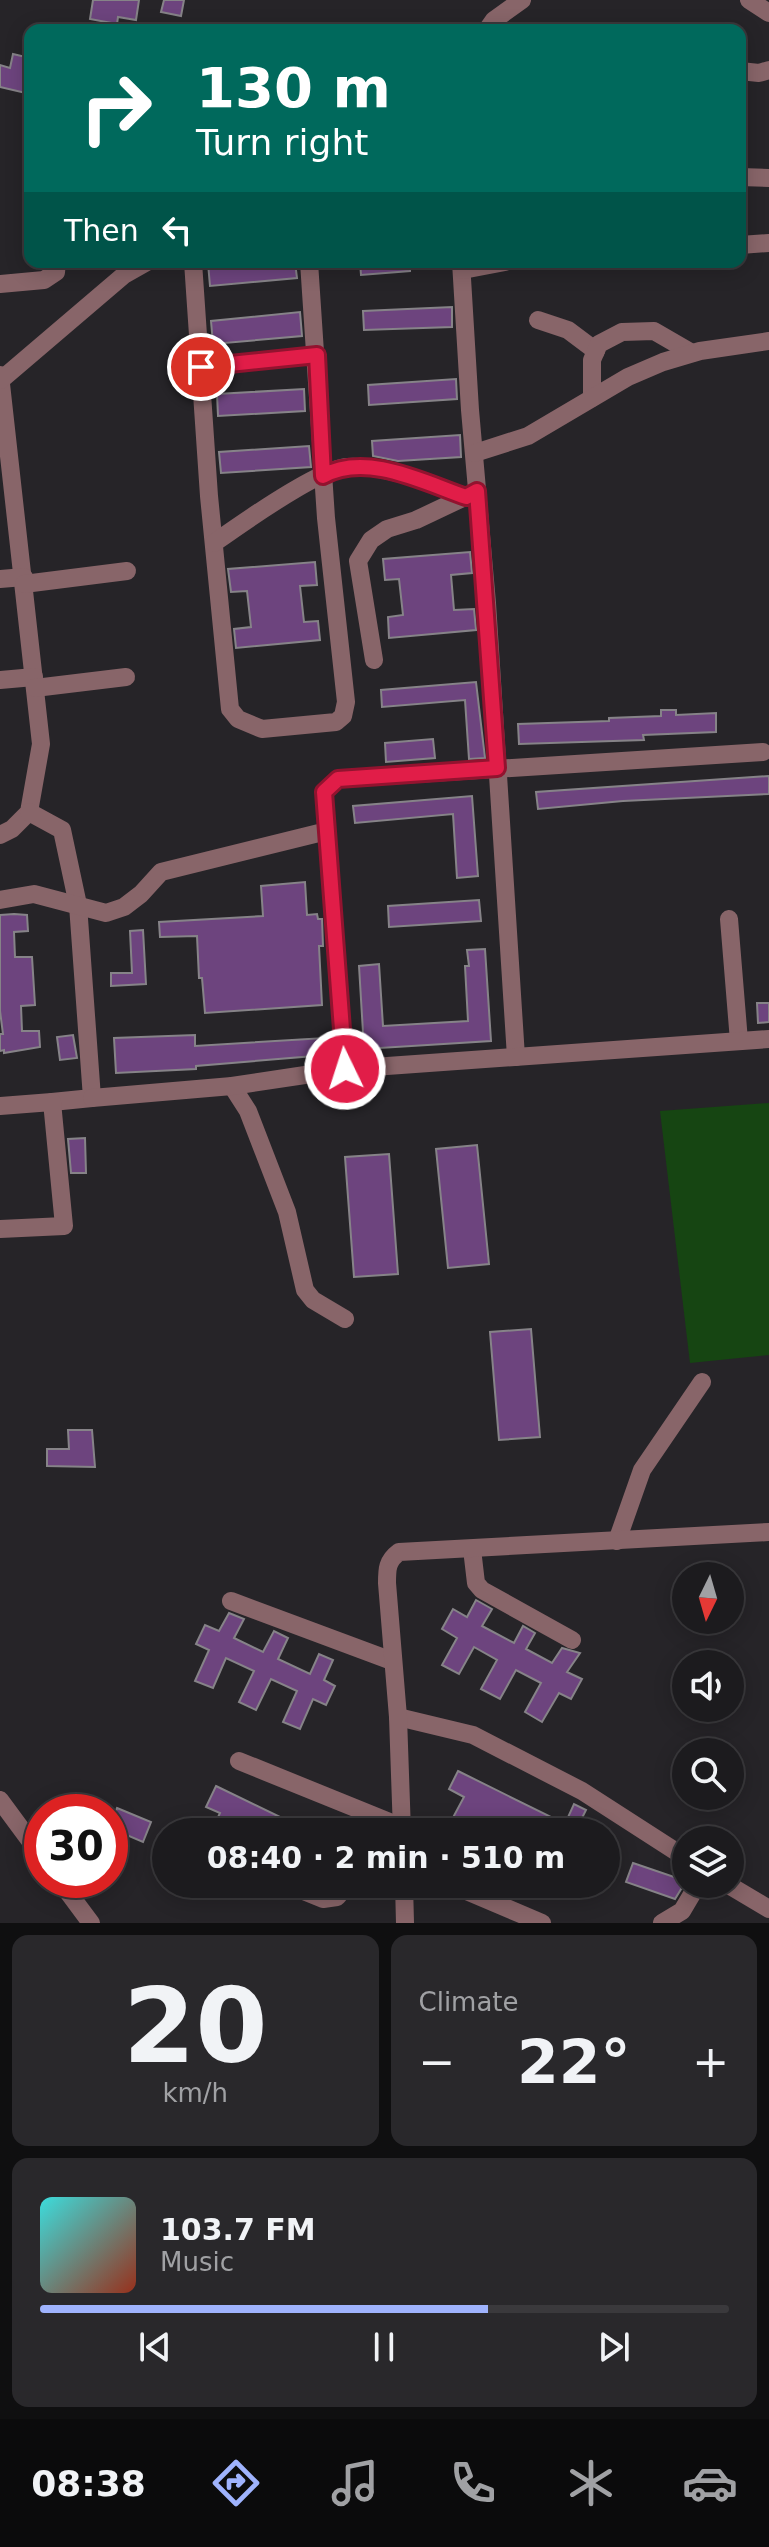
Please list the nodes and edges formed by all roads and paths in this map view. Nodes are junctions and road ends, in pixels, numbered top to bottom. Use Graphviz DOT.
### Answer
graph roads {
  1 [pos="522,0"];
  2 [pos="749,0"];
  3 [pos="769,13"];
  4 [pos="491,24"];
  5 [pos="769,70"];
  6 [pos="746,72"];
  7 [pos="746,177"];
  8 [pos="769,178"];
  9 [pos="769,243"];
  10 [pos="746,245"];
  11 [pos="56,268"];
  12 [pos="136,268"];
  13 [pos="193,268"];
  14 [pos="310,268"];
  15 [pos="462,268"];
  16 [pos="0,284"];
  17 [pos="538,320"];
  18 [pos="769,341"];
  19 [pos="596,351"];
  20 [pos="692,353"];
  21 [pos="317,355"];
  22 [pos="201,367"];
  23 [pos="0,378"];
  24 [pos="592,398"];
  25 [pos="475,453"];
  26 [pos="323,476"];
  27 [pos="472,494"];
  28 [pos="214,543"];
  29 [pos="127,571"];
  30 [pos="0,579"];
  31 [pos="24,580"];
  32 [pos="374,660"];
  33 [pos="126,677"];
  34 [pos="0,680"];
  35 [pos="34,682"];
  36 [pos="763,752"];
  37 [pos="497,768"];
  38 [pos="29,812"];
  39 [pos="327,831"];
  40 [pos="0,835"];
  41 [pos="0,900"];
  42 [pos="78,905"];
  43 [pos="729,919"];
  44 [pos="769,1039"];
  45 [pos="739,1041"];
  46 [pos="516,1057"];
  47 [pos="345,1069"];
  48 [pos="232,1086"];
  49 [pos="92,1098"];
  50 [pos="52,1102"];
  51 [pos="0,1106"];
  52 [pos="0,1229"];
  53 [pos="345,1319"];
  54 [pos="702,1382"];
  55 [pos="769,1532"];
  56 [pos="617,1541"];
  57 [pos="472,1549"];
  58 [pos="231,1601"];
  59 [pos="572,1640"];
  60 [pos="392,1661"];
  61 [pos="398,1717"];
  62 [pos="239,1761"];
  63 [pos="0,1800"];
  64 [pos="361,1818"];
  65 [pos="402,1818"];
  66 [pos="24,1833"];
  67 [pos="672,1849"];
  68 [pos="744,1894"];
  69 [pos="72,1898"];
  70 [pos="404,1898"];
  71 [pos="483,1898"];
  72 [pos="690,1898"];
  73 [pos="769,1909"];
  74 [pos="91,1923"];
  75 [pos="405,1923"];
  76 [pos="542,1923"];
  77 [pos="662,1923"];
  1 -- 4 [label="street"];
  2 -- 3 [label="street"];
  5 -- 6 [label="street"];
  7 -- 8 [label="street"];
  9 -- 10 [label="street"];
  11 -- 16 [label="street"];
  12 -- 23 [label="street"];
  13 -- 22 [label="street"];
  14 -- 21 [label="street"];
  15 -- 25 [label="street"];
  17 -- 19 [label="street"];
  18 -- 20 [label="street"];
  19 -- 20 [label="street"];
  19 -- 24 [label="street"];
  20 -- 24 [label="street"];
  21 -- 22 [label="street"];
  21 -- 26 [label="street"];
  22 -- 28 [label="street"];
  23 -- 31 [label="street"];
  24 -- 25 [label="street"];
  25 -- 27 [label="street"];
  26 -- 27 [label="street"];
  26 -- 28 [label="street"];
  26 -- 28 [label="street"];
  27 -- 32 [label="street"];
  27 -- 37 [label="street"];
  29 -- 31 [label="street"];
  30 -- 31 [label="street"];
  31 -- 35 [label="street"];
  33 -- 35 [label="street"];
  34 -- 35 [label="street"];
  35 -- 38 [label="street"];
  36 -- 37 [label="street"];
  37 -- 39 [label="street"];
  37 -- 46 [label="street"];
  38 -- 40 [label="street"];
  38 -- 42 [label="street"];
  39 -- 42 [label="street"];
  39 -- 47 [label="street"];
  41 -- 42 [label="street"];
  42 -- 49 [label="street"];
  43 -- 45 [label="street"];
  44 -- 45 [label="street"];
  45 -- 46 [label="street"];
  46 -- 47 [label="street"];
  47 -- 48 [label="street"];
  48 -- 49 [label="street"];
  48 -- 53 [label="street"];
  49 -- 50 [label="street"];
  50 -- 51 [label="street"];
  50 -- 52 [label="street"];
  54 -- 56 [label="street"];
  55 -- 56 [label="street"];
  56 -- 57 [label="street"];
  57 -- 59 [label="street"];
  57 -- 60 [label="street"];
  58 -- 60 [label="street"];
  60 -- 61 [label="street"];
  61 -- 65 [label="street"];
  61 -- 67 [label="street"];
  62 -- 64 [label="street"];
  63 -- 66 [label="street"];
  68 -- 73 [label="street"];
  69 -- 74 [label="street"];
  70 -- 75 [label="street"];
  71 -- 76 [label="street"];
  72 -- 77 [label="street"];
}
